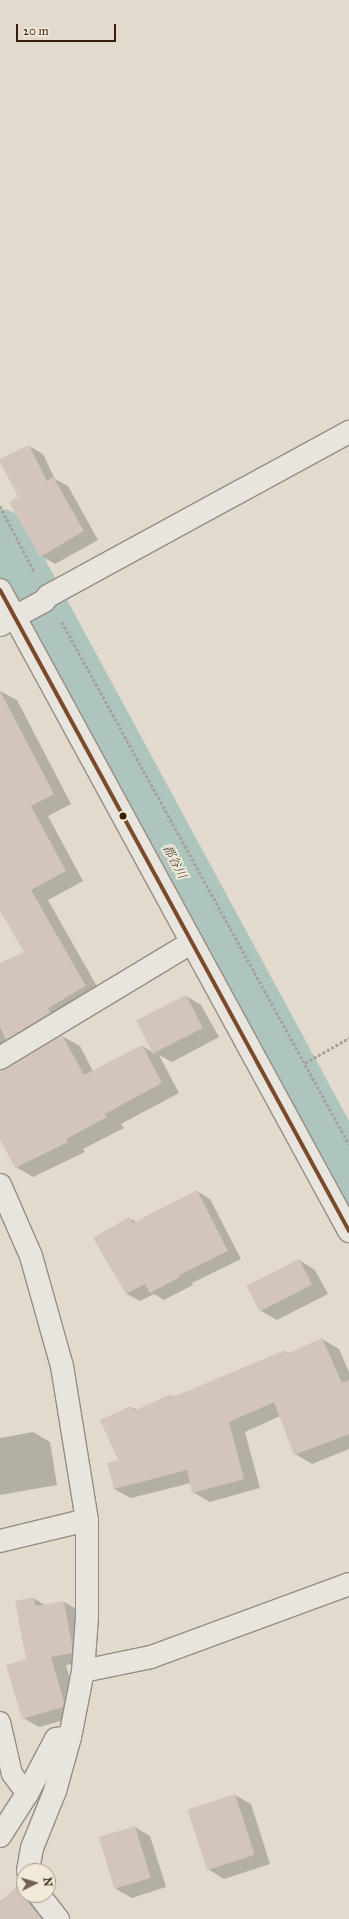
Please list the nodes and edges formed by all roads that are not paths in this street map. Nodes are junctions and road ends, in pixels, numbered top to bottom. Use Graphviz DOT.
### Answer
graph roads {
  1 [pos="349,432"];
  2 [pos="0,590"];
  3 [pos="27,609"];
  4 [pos="192,942"];
  5 [pos="0,1058"];
  6 [pos="0,1185"];
  7 [pos="349,1231"];
  8 [pos="87,1520"];
  9 [pos="0,1541"];
  10 [pos="349,1584"];
  11 [pos="83,1671"];
  12 [pos="0,1722"];
  13 [pos="70,1737"];
  14 [pos="27,1794"];
  15 [pos="0,1836"];
  16 [pos="29,1863"];
  17 [pos="45,1903"];
  18 [pos="58,1919"];
  1 -- 3 [label="street"];
  2 -- 3 [label="street"];
  3 -- 4 [label="street"];
  4 -- 5 [label="street"];
  4 -- 7 [label="street"];
  6 -- 8 [label="street"];
  8 -- 9 [label="street"];
  8 -- 11 [label="street"];
  10 -- 11 [label="street"];
  11 -- 13 [label="street"];
  12 -- 14 [label="lane"];
  13 -- 14 [label="street"];
  13 -- 16 [label="street"];
  14 -- 15 [label="street"];
  17 -- 18 [label="street"];
}
